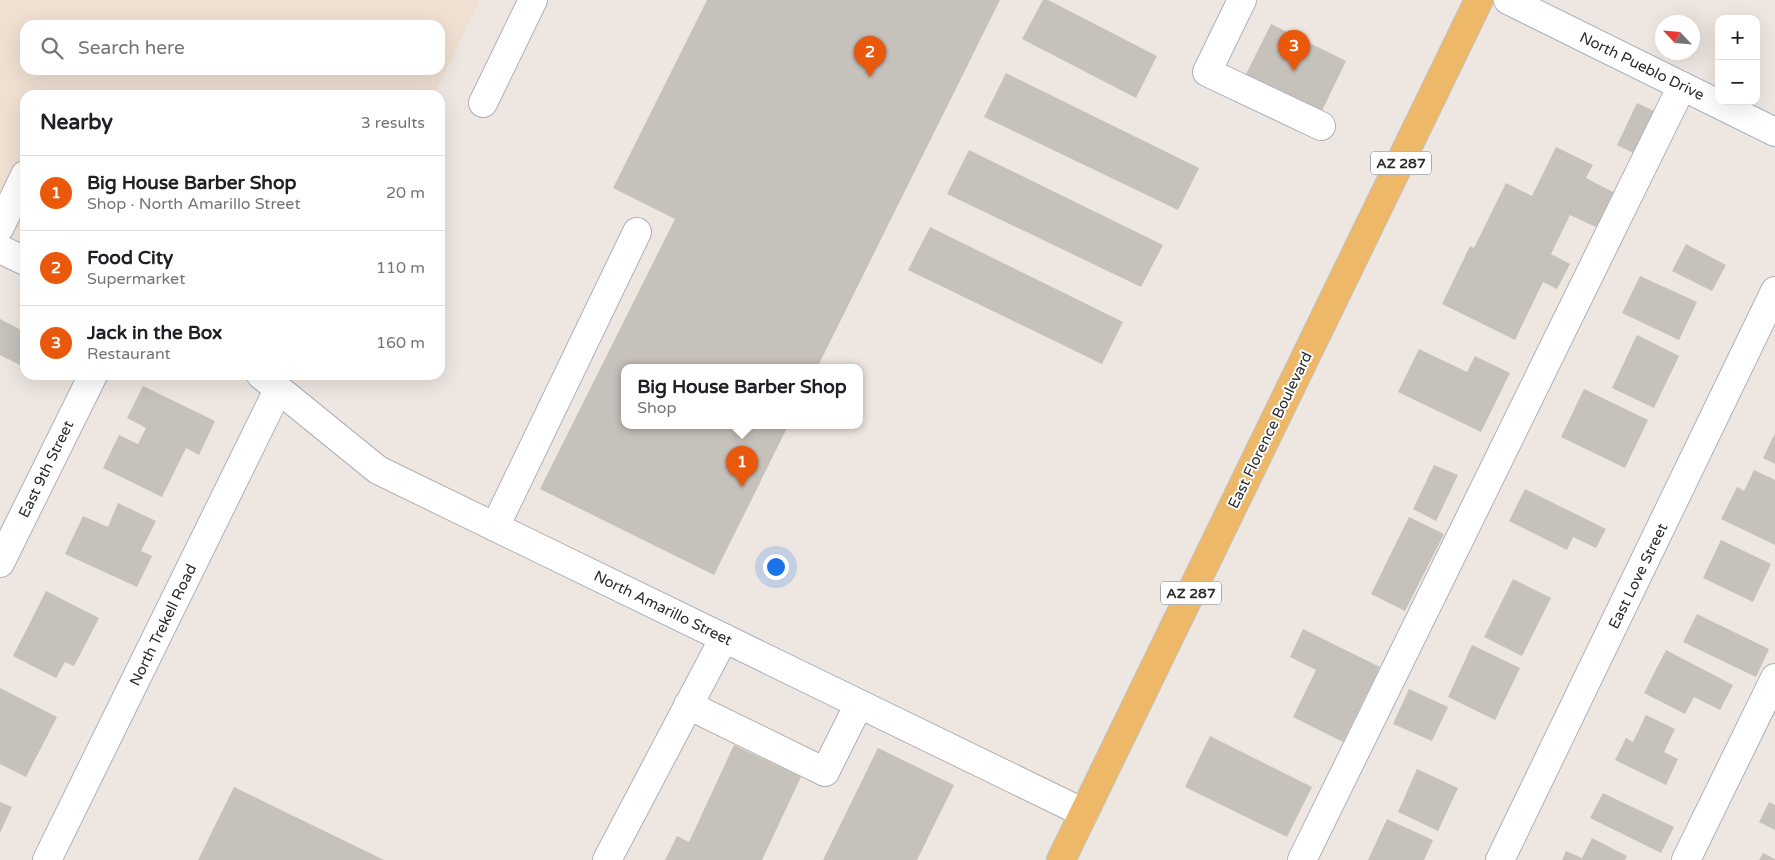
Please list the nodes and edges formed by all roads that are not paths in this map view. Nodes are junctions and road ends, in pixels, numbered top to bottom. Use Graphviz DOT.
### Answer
graph roads {
  1 [pos="533,0"];
  2 [pos="1242,0"];
  3 [pos="1479,0"];
  4 [pos="1508,0"];
  5 [pos="1682,86"];
  6 [pos="483,103"];
  7 [pos="1321,126"];
  8 [pos="1775,132"];
  9 [pos="20,185"];
  10 [pos="0,227"];
  11 [pos="637,232"];
  12 [pos="0,249"];
  13 [pos="20,259"];
  14 [pos="1775,291"];
  15 [pos="91,380"];
  16 [pos="269,382"];
  17 [pos="495,527"];
  18 [pos="0,563"];
  19 [pos="724,638"];
  20 [pos="1775,678"];
  21 [pos="859,704"];
  22 [pos="688,706"];
  23 [pos="1084,813"];
  24 [pos="47,860"];
  25 [pos="606,860"];
  26 [pos="1061,860"];
  27 [pos="1302,860"];
  28 [pos="1500,860"];
  29 [pos="1686,860"];
  1 -- 6 [label="street"];
  2 -- 7 [label="street"];
  3 -- 23 [label="main road, East Florence Boulevard / AZ 287"];
  4 -- 5 [label="street, North Pueblo Drive"];
  5 -- 8 [label="street, North Pueblo Drive"];
  5 -- 27 [label="street"];
  9 -- 10 [label="street"];
  11 -- 17 [label="street"];
  12 -- 13 [label="street"];
  14 -- 28 [label="street, East Love Street"];
  15 -- 18 [label="street, East 9th Street"];
  16 -- 17 [label="street, North Amarillo Street"];
  16 -- 24 [label="street, North Trekell Road"];
  17 -- 19 [label="street, North Amarillo Street"];
  19 -- 21 [label="street, North Amarillo Street"];
  19 -- 22 [label="street"];
  20 -- 29 [label="street"];
  21 -- 22 [label="street"];
  21 -- 23 [label="street, North Amarillo Street"];
  22 -- 25 [label="street"];
  23 -- 26 [label="main road, East Florence Boulevard / AZ 287"];
}
